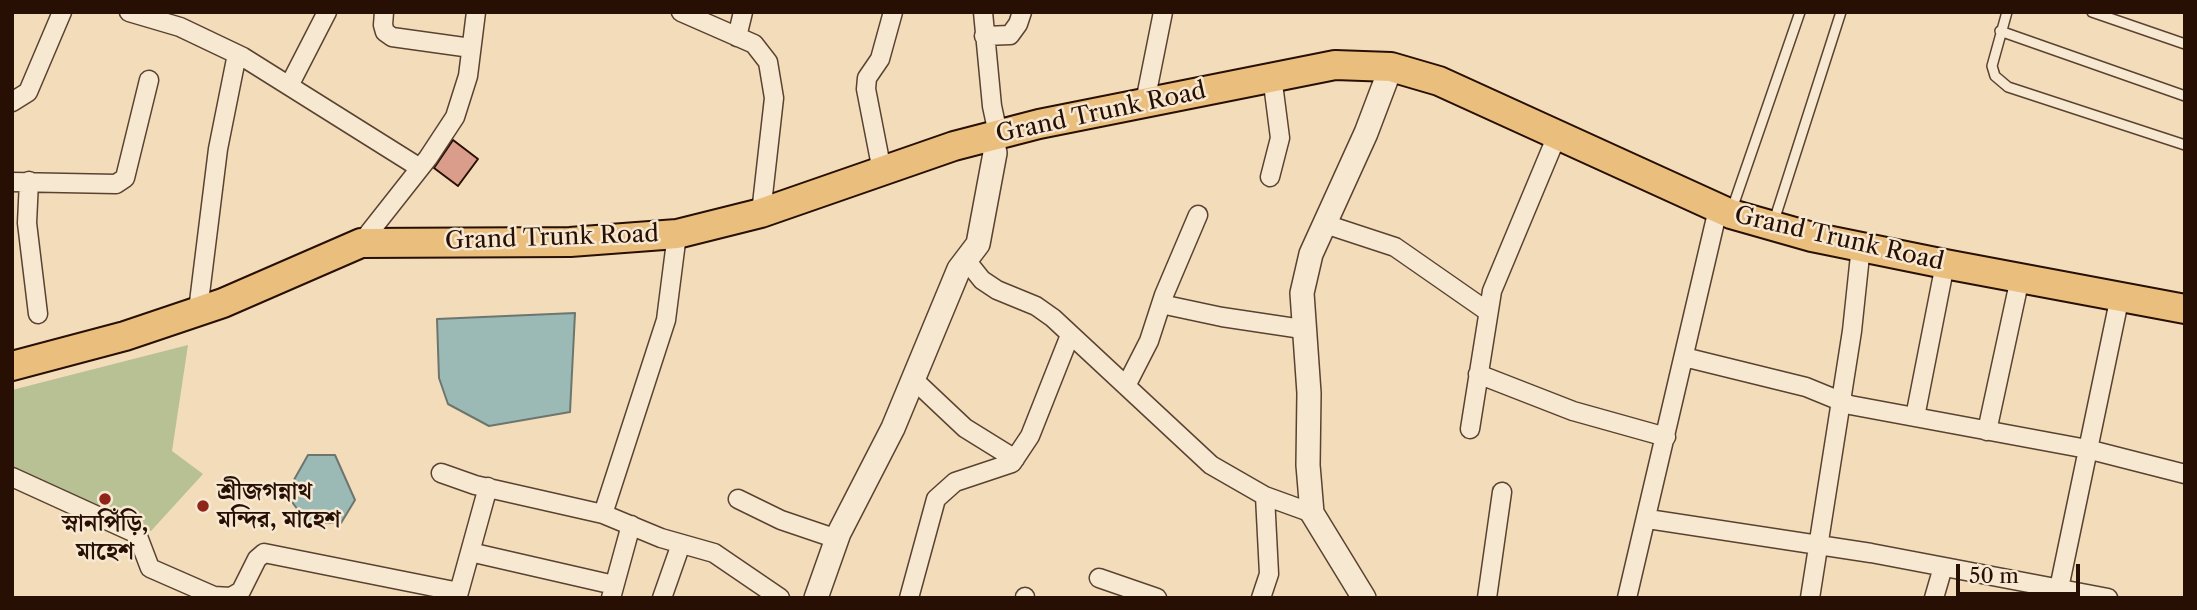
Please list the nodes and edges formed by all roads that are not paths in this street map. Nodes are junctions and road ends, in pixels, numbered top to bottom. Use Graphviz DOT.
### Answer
graph roads {
  1 [pos="62,12"];
  2 [pos="130,12"];
  3 [pos="327,12"];
  4 [pos="384,12"];
  5 [pos="475,12"];
  6 [pos="681,12"];
  7 [pos="743,12"];
  8 [pos="893,12"];
  9 [pos="983,12"];
  10 [pos="1022,12"];
  11 [pos="1163,12"];
  12 [pos="1800,12"];
  13 [pos="1841,12"];
  14 [pos="2007,12"];
  15 [pos="2092,12"];
  16 [pos="2000,31"];
  17 [pos="984,36"];
  18 [pos="737,37"];
  19 [pos="2185,44"];
  20 [pos="471,48"];
  21 [pos="237,54"];
  22 [pos="1391,67"];
  23 [pos="1272,76"];
  24 [pos="149,80"];
  25 [pos="290,83"];
  26 [pos="2185,96"];
  27 [pos="12,102"];
  28 [pos="1145,102"];
  29 [pos="1558,133"];
  30 [pos="994,135"];
  31 [pos="2185,145"];
  32 [pos="420,168"];
  33 [pos="882,171"];
  34 [pos="1270,177"];
  35 [pos="21,181"];
  36 [pos="1724,211"];
  37 [pos="761,213"];
  38 [pos="1198,215"];
  39 [pos="1325,224"];
  40 [pos="1772,226"];
  41 [pos="677,234"];
  42 [pos="361,243"];
  43 [pos="1861,246"];
  44 [pos="966,260"];
  45 [pos="1945,264"];
  46 [pos="2020,278"];
  47 [pos="2120,296"];
  48 [pos="1161,304"];
  49 [pos="2185,309"];
  50 [pos="198,310"];
  51 [pos="1487,311"];
  52 [pos="38,314"];
  53 [pos="1302,329"];
  54 [pos="1070,335"];
  55 [pos="1684,357"];
  56 [pos="12,366"];
  57 [pos="1478,374"];
  58 [pos="913,379"];
  59 [pos="1126,386"];
  60 [pos="1839,400"];
  61 [pos="1915,417"];
  62 [pos="1470,429"];
  63 [pos="1987,430"];
  64 [pos="1666,437"];
  65 [pos="2087,449"];
  66 [pos="1015,459"];
  67 [pos="441,473"];
  68 [pos="2185,474"];
  69 [pos="12,477"];
  70 [pos="488,487"];
  71 [pos="1502,492"];
  72 [pos="1265,496"];
  73 [pos="738,499"];
  74 [pos="1312,513"];
  75 [pos="603,514"];
  76 [pos="1648,519"];
  77 [pos="631,525"];
  78 [pos="837,539"];
  79 [pos="681,544"];
  80 [pos="1820,545"];
  81 [pos="470,552"];
  82 [pos="1944,567"];
  83 [pos="1099,578"];
  84 [pos="2015,579"];
  85 [pos="612,592"];
  86 [pos="2059,592"];
  87 [pos="458,595"];
  88 [pos="214,597"];
  89 [pos="662,598"];
  90 [pos="780,598"];
  91 [pos="816,598"];
  92 [pos="909,598"];
  93 [pos="1157,598"];
  94 [pos="1261,598"];
  95 [pos="1364,598"];
  96 [pos="1487,598"];
  97 [pos="1627,598"];
  98 [pos="1810,598"];
  99 [pos="1934,598"];
  100 [pos="2011,598"];
  101 [pos="2108,598"];
  1 -- 27 [label="street"];
  2 -- 21 [label="street"];
  3 -- 25 [label="street"];
  4 -- 20 [label="street"];
  5 -- 20 [label="street"];
  6 -- 18 [label="street"];
  7 -- 18 [label="street"];
  8 -- 33 [label="street"];
  9 -- 17 [label="street"];
  10 -- 17 [label="street"];
  11 -- 28 [label="street"];
  12 -- 36 [label="lane"];
  13 -- 40 [label="lane"];
  14 -- 16 [label="lane"];
  15 -- 19 [label="lane"];
  16 -- 26 [label="lane"];
  16 -- 31 [label="lane"];
  17 -- 30 [label="street"];
  18 -- 37 [label="street"];
  20 -- 32 [label="street"];
  21 -- 25 [label="street"];
  21 -- 50 [label="street"];
  22 -- 23 [label="main road, Grand Trunk Road"];
  22 -- 29 [label="main road, Grand Trunk Road"];
  22 -- 39 [label="street"];
  23 -- 28 [label="main road, Grand Trunk Road"];
  23 -- 34 [label="street"];
  24 -- 35 [label="street"];
  25 -- 32 [label="street"];
  28 -- 30 [label="main road, Grand Trunk Road"];
  29 -- 36 [label="main road, Grand Trunk Road"];
  29 -- 51 [label="street"];
  30 -- 33 [label="main road, Grand Trunk Road"];
  30 -- 44 [label="street"];
  32 -- 42 [label="street"];
  33 -- 37 [label="main road, Grand Trunk Road"];
  35 -- 52 [label="street"];
  36 -- 40 [label="main road, Grand Trunk Road"];
  36 -- 55 [label="street"];
  37 -- 41 [label="main road, Grand Trunk Road"];
  38 -- 48 [label="street"];
  39 -- 51 [label="street"];
  39 -- 53 [label="street"];
  40 -- 43 [label="main road, Grand Trunk Road"];
  41 -- 42 [label="main road, Grand Trunk Road"];
  41 -- 75 [label="street"];
  42 -- 50 [label="main road, Grand Trunk Road"];
  43 -- 45 [label="main road, Grand Trunk Road"];
  43 -- 60 [label="street"];
  44 -- 54 [label="street"];
  44 -- 58 [label="street"];
  45 -- 46 [label="main road, Grand Trunk Road"];
  45 -- 61 [label="street"];
  46 -- 47 [label="main road, Grand Trunk Road"];
  46 -- 63 [label="street"];
  47 -- 49 [label="main road, Grand Trunk Road"];
  47 -- 65 [label="street"];
  48 -- 53 [label="street"];
  48 -- 59 [label="street"];
  50 -- 56 [label="main road, Grand Trunk Road"];
  51 -- 57 [label="street"];
  53 -- 74 [label="street"];
  54 -- 59 [label="street"];
  54 -- 66 [label="street"];
  55 -- 60 [label="street"];
  55 -- 64 [label="street"];
  57 -- 62 [label="street"];
  57 -- 64 [label="street"];
  58 -- 66 [label="street"];
  58 -- 78 [label="street"];
  59 -- 72 [label="street"];
  60 -- 61 [label="street"];
  60 -- 80 [label="street"];
  61 -- 63 [label="street"];
  63 -- 65 [label="street"];
  64 -- 76 [label="street"];
  65 -- 68 [label="street"];
  65 -- 86 [label="street"];
  66 -- 92 [label="street"];
  67 -- 70 [label="street"];
  69 -- 88 [label="street"];
  70 -- 75 [label="street"];
  70 -- 81 [label="street"];
  71 -- 96 [label="street"];
  72 -- 74 [label="street"];
  72 -- 94 [label="street"];
  73 -- 78 [label="street"];
  74 -- 95 [label="street"];
  75 -- 77 [label="street"];
  76 -- 80 [label="street"];
  76 -- 97 [label="street"];
  77 -- 79 [label="street"];
  77 -- 85 [label="street"];
  78 -- 91 [label="street"];
  79 -- 89 [label="street"];
  79 -- 90 [label="street"];
  80 -- 82 [label="street"];
  80 -- 98 [label="street"];
  81 -- 85 [label="street"];
  81 -- 87 [label="street"];
  82 -- 84 [label="street"];
  82 -- 99 [label="street"];
  83 -- 93 [label="street"];
  84 -- 86 [label="street"];
  84 -- 100 [label="street"];
  86 -- 101 [label="street"];
  87 -- 88 [label="street"];
}
